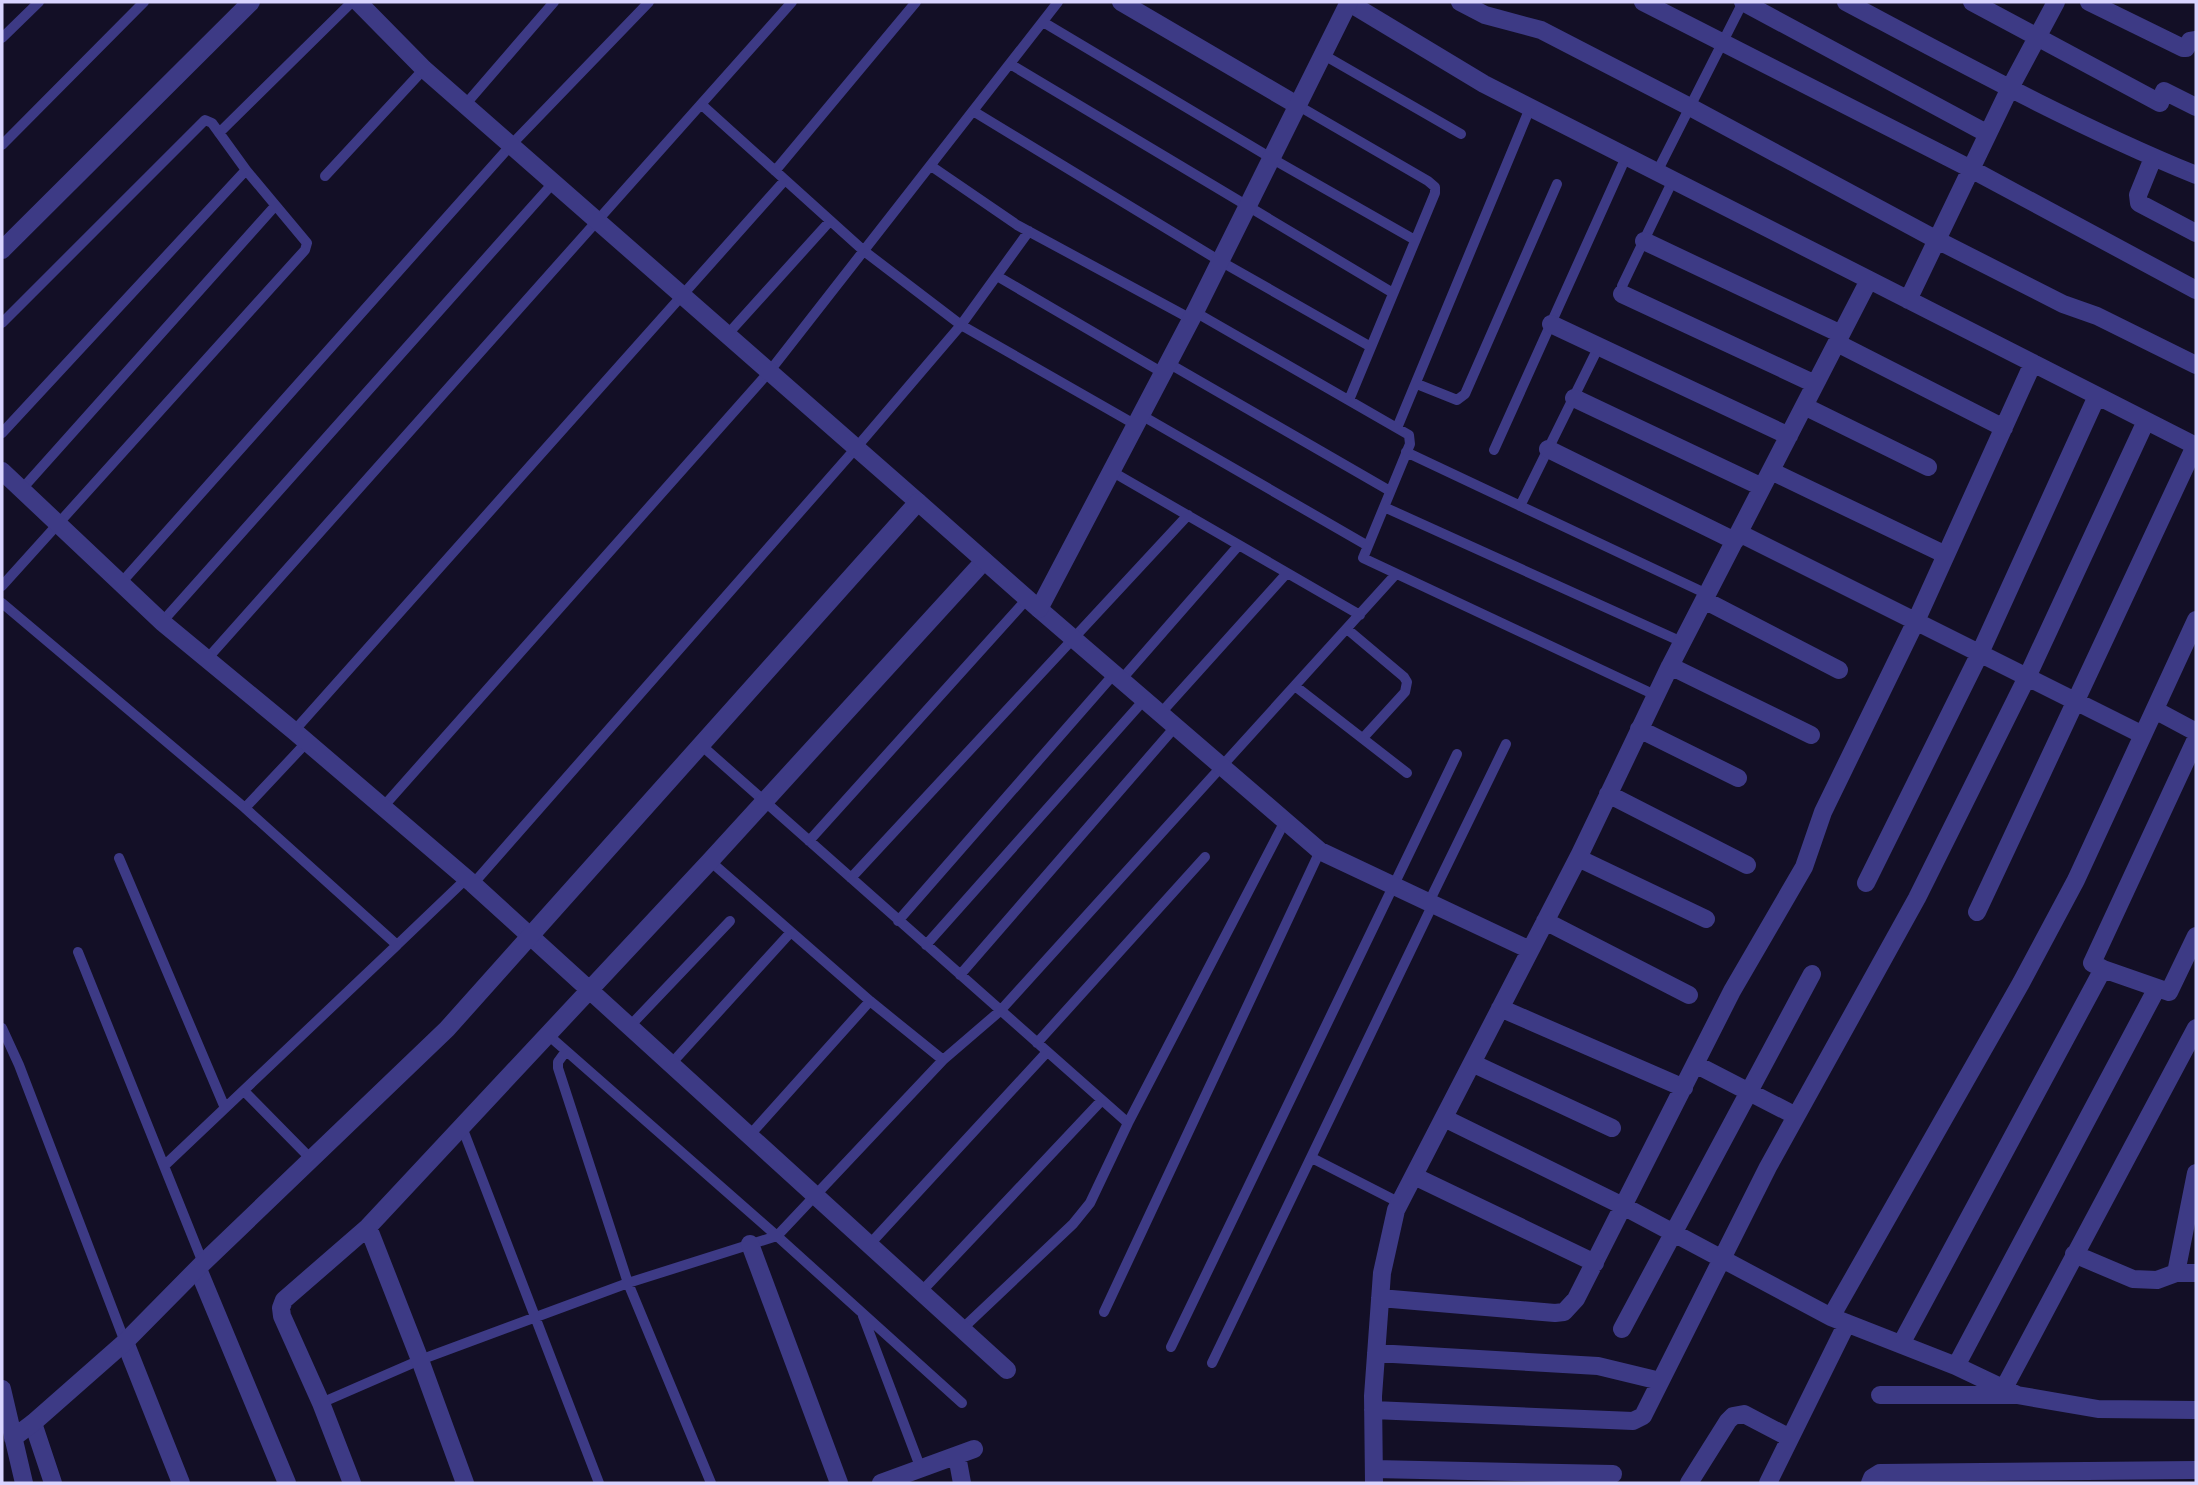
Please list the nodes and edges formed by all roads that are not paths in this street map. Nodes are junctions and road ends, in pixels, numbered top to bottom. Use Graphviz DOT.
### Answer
graph roads {
  1 [pos="39,2"];
  2 [pos="144,2"];
  3 [pos="251,2"];
  4 [pos="352,2"];
  5 [pos="358,2"];
  6 [pos="554,2"];
  7 [pos="649,2"];
  8 [pos="792,2"];
  9 [pos="916,2"];
  10 [pos="1058,2"];
  11 [pos="1121,2"];
  12 [pos="1348,2"];
  13 [pos="1461,2"];
  14 [pos="1643,2"];
  15 [pos="1743,2"];
  16 [pos="1846,2"];
  17 [pos="1972,2"];
  18 [pos="2056,2"];
  19 [pos="2090,2"];
  20 [pos="1043,22"];
  21 [pos="2037,37"];
  22 [pos="2,38"];
  23 [pos="2196,40"];
  24 [pos="1722,43"];
  25 [pos="1322,54"];
  26 [pos="1010,64"];
  27 [pos="424,69"];
  28 [pos="2010,89"];
  29 [pos="465,104"];
  30 [pos="702,105"];
  31 [pos="1297,105"];
  32 [pos="1690,107"];
  33 [pos="2196,107"];
  34 [pos="1530,108"];
  35 [pos="974,111"];
  36 [pos="219,133"];
  37 [pos="1461,134"];
  38 [pos="1988,134"];
  39 [pos="2,145"];
  40 [pos="511,145"];
  41 [pos="1626,157"];
  42 [pos="1271,158"];
  43 [pos="2153,158"];
  44 [pos="931,166"];
  45 [pos="1971,169"];
  46 [pos="246,170"];
  47 [pos="775,171"];
  48 [pos="2196,175"];
  49 [pos="325,176"];
  50 [pos="1665,176"];
  51 [pos="785,180"];
  52 [pos="554,182"];
  53 [pos="1557,184"];
  54 [pos="275,206"];
  55 [pos="1247,207"];
  56 [pos="598,221"];
  57 [pos="830,221"];
  58 [pos="1029,231"];
  59 [pos="2196,233"];
  60 [pos="1415,240"];
  61 [pos="1937,240"];
  62 [pos="1644,241"];
  63 [pos="2,250"];
  64 [pos="864,251"];
  65 [pos="1220,261"];
  66 [pos="997,276"];
  67 [pos="1869,280"];
  68 [pos="2196,290"];
  69 [pos="1393,293"];
  70 [pos="1622,294"];
  71 [pos="683,296"];
  72 [pos="1908,300"];
  73 [pos="1193,316"];
  74 [pos="2,323"];
  75 [pos="1552,324"];
  76 [pos="961,326"];
  77 [pos="727,335"];
  78 [pos="1839,338"];
  79 [pos="1599,346"];
  80 [pos="1371,347"];
  81 [pos="2033,363"];
  82 [pos="2196,365"];
  83 [pos="1165,368"];
  84 [pos="769,372"];
  85 [pos="1416,384"];
  86 [pos="1815,384"];
  87 [pos="2097,396"];
  88 [pos="1574,398"];
  89 [pos="1349,400"];
  90 [pos="1804,405"];
  91 [pos="1138,420"];
  92 [pos="2146,421"];
  93 [pos="1397,428"];
  94 [pos="2004,428"];
  95 [pos="2,433"];
  96 [pos="1789,436"];
  97 [pos="2195,446"];
  98 [pos="856,448"];
  99 [pos="1548,449"];
  100 [pos="1494,450"];
  101 [pos="1406,452"];
  102 [pos="1928,467"];
  103 [pos="2,471"];
  104 [pos="1111,471"];
  105 [pos="1766,479"];
  106 [pos="22,489"];
  107 [pos="1390,491"];
  108 [pos="918,502"];
  109 [pos="1520,506"];
  110 [pos="1384,507"];
  111 [pos="1188,515"];
  112 [pos="56,524"];
  113 [pos="1737,537"];
  114 [pos="1239,545"];
  115 [pos="1368,546"];
  116 [pos="1946,555"];
  117 [pos="984,561"];
  118 [pos="1287,573"];
  119 [pos="1396,574"];
  120 [pos="121,583"];
  121 [pos="2,586"];
  122 [pos="1706,597"];
  123 [pos="2,603"];
  124 [pos="1033,604"];
  125 [pos="1360,615"];
  126 [pos="2196,620"];
  127 [pos="1916,621"];
  128 [pos="162,622"];
  129 [pos="1347,629"];
  130 [pos="1073,639"];
  131 [pos="1682,642"];
  132 [pos="1980,653"];
  133 [pos="207,659"];
  134 [pos="1670,666"];
  135 [pos="1839,670"];
  136 [pos="1117,677"];
  137 [pos="2027,677"];
  138 [pos="1295,686"];
  139 [pos="1655,695"];
  140 [pos="1144,700"];
  141 [pos="2075,701"];
  142 [pos="2155,710"];
  143 [pos="1160,714"];
  144 [pos="1175,727"];
  145 [pos="1639,729"];
  146 [pos="2196,732"];
  147 [pos="1811,735"];
  148 [pos="2143,735"];
  149 [pos="300,737"];
  150 [pos="1363,738"];
  151 [pos="2196,739"];
  152 [pos="1506,744"];
  153 [pos="701,745"];
  154 [pos="1457,754"];
  155 [pos="1222,766"];
  156 [pos="1407,773"];
  157 [pos="1738,778"];
  158 [pos="1608,794"];
  159 [pos="764,802"];
  160 [pos="383,807"];
  161 [pos="245,808"];
  162 [pos="1285,821"];
  163 [pos="809,841"];
  164 [pos="1320,851"];
  165 [pos="1205,857"];
  166 [pos="119,858"];
  167 [pos="1578,858"];
  168 [pos="710,860"];
  169 [pos="1747,865"];
  170 [pos="850,878"];
  171 [pos="470,881"];
  172 [pos="1866,883"];
  173 [pos="1395,886"];
  174 [pos="1431,903"];
  175 [pos="1977,912"];
  176 [pos="1706,919"];
  177 [pos="730,920"];
  178 [pos="898,920"];
  179 [pos="1545,921"];
  180 [pos="791,932"];
  181 [pos="2196,936"];
  182 [pos="529,937"];
  183 [pos="397,945"];
  184 [pos="926,945"];
  185 [pos="1530,950"];
  186 [pos="78,952"];
  187 [pos="2103,970"];
  188 [pos="1812,974"];
  189 [pos="960,975"];
  190 [pos="2157,988"];
  191 [pos="588,990"];
  192 [pos="1689,995"];
  193 [pos="870,1001"];
  194 [pos="1500,1008"];
  195 [pos="1000,1011"];
  196 [pos="629,1027"];
  197 [pos="2,1028"];
  198 [pos="547,1034"];
  199 [pos="2194,1038"];
  200 [pos="1037,1043"];
  201 [pos="566,1051"];
  202 [pos="1047,1052"];
  203 [pos="943,1060"];
  204 [pos="1472,1063"];
  205 [pos="1695,1064"];
  206 [pos="670,1065"];
  207 [pos="1684,1088"];
  208 [pos="244,1091"];
  209 [pos="1749,1092"];
  210 [pos="1102,1100"];
  211 [pos="225,1108"];
  212 [pos="1796,1116"];
  213 [pos="1444,1118"];
  214 [pos="1128,1123"];
  215 [pos="462,1127"];
  216 [pos="1612,1128"];
  217 [pos="749,1136"];
  218 [pos="1312,1158"];
  219 [pos="312,1160"];
  220 [pos="164,1166"];
  221 [pos="2196,1173"];
  222 [pos="1414,1176"];
  223 [pos="814,1195"];
  224 [pos="1400,1202"];
  225 [pos="1623,1206"];
  226 [pos="368,1227"];
  227 [pos="1674,1233"];
  228 [pos="777,1236"];
  229 [pos="751,1244"];
  230 [pos="869,1245"];
  231 [pos="2074,1254"];
  232 [pos="1722,1258"];
  233 [pos="1595,1263"];
  234 [pos="200,1266"];
  235 [pos="2176,1273"];
  236 [pos="2196,1273"];
  237 [pos="628,1283"];
  238 [pos="921,1292"];
  239 [pos="1380,1298"];
  240 [pos="862,1312"];
  241 [pos="1104,1312"];
  242 [pos="536,1317"];
  243 [pos="1839,1320"];
  244 [pos="962,1329"];
  245 [pos="1622,1329"];
  246 [pos="125,1342"];
  247 [pos="1901,1344"];
  248 [pos="1171,1347"];
  249 [pos="1376,1353"];
  250 [pos="420,1360"];
  251 [pos="1212,1363"];
  252 [pos="1956,1366"];
  253 [pos="1007,1370"];
  254 [pos="1660,1381"];
  255 [pos="2,1389"];
  256 [pos="2011,1392"];
  257 [pos="1880,1395"];
  258 [pos="321,1403"];
  259 [pos="962,1404"];
  260 [pos="1373,1409"];
  261 [pos="2196,1410"];
  262 [pos="33,1423"];
  263 [pos="13,1438"];
  264 [pos="1790,1438"];
  265 [pos="974,1449"];
  266 [pos="957,1455"];
  267 [pos="921,1469"];
  268 [pos="2196,1470"];
  269 [pos="1614,1474"];
  270 [pos="1374,1476"];
  271 [pos="24,1483"];
  272 [pos="53,1483"];
  273 [pos="181,1483"];
  274 [pos="287,1483"];
  275 [pos="352,1483"];
  276 [pos="465,1483"];
  277 [pos="599,1483"];
  278 [pos="710,1483"];
  279 [pos="839,1483"];
  280 [pos="881,1483"];
  281 [pos="962,1483"];
  282 [pos="1689,1483"];
  283 [pos="1768,1483"];
  284 [pos="1870,1483"];
  1 -- 22 [label="lane"];
  2 -- 39 [label="lane"];
  3 -- 63 [label="street"];
  4 -- 36 [label="lane"];
  5 -- 27 [label="street"];
  6 -- 29 [label="lane"];
  7 -- 40 [label="lane"];
  8 -- 30 [label="lane"];
  9 -- 47 [label="lane"];
  10 -- 20 [label="lane"];
  11 -- 31 [label="street"];
  12 -- 25 [label="street"];
  12 -- 34 [label="street"];
  13 -- 32 [label="street"];
  14 -- 24 [label="street"];
  15 -- 24 [label="lane"];
  15 -- 38 [label="street"];
  16 -- 28 [label="street"];
  17 -- 21 [label="street"];
  18 -- 21 [label="street"];
  19 -- 23 [label="street"];
  20 -- 26 [label="lane"];
  20 -- 42 [label="lane"];
  21 -- 28 [label="street"];
  21 -- 33 [label="street"];
  24 -- 32 [label="lane"];
  24 -- 45 [label="street"];
  25 -- 31 [label="street"];
  25 -- 37 [label="lane"];
  26 -- 35 [label="lane"];
  26 -- 55 [label="lane"];
  27 -- 29 [label="street"];
  27 -- 49 [label="lane"];
  28 -- 38 [label="street"];
  28 -- 43 [label="street"];
  29 -- 40 [label="street"];
  30 -- 47 [label="lane"];
  30 -- 56 [label="lane"];
  31 -- 42 [label="street"];
  31 -- 60 [label="lane"];
  32 -- 50 [label="lane"];
  32 -- 61 [label="street"];
  34 -- 41 [label="street"];
  34 -- 85 [label="lane"];
  35 -- 44 [label="lane"];
  35 -- 65 [label="lane"];
  36 -- 46 [label="lane"];
  36 -- 74 [label="lane"];
  38 -- 45 [label="street"];
  40 -- 52 [label="street"];
  40 -- 120 [label="lane"];
  41 -- 50 [label="street"];
  41 -- 75 [label="lane"];
  42 -- 55 [label="street"];
  42 -- 60 [label="lane"];
  43 -- 48 [label="street"];
  43 -- 59 [label="street"];
  44 -- 58 [label="lane"];
  44 -- 64 [label="lane"];
  45 -- 61 [label="street"];
  45 -- 68 [label="street"];
  46 -- 54 [label="lane"];
  46 -- 95 [label="lane"];
  47 -- 51 [label="lane"];
  50 -- 62 [label="lane"];
  50 -- 67 [label="street"];
  51 -- 57 [label="lane"];
  51 -- 71 [label="lane"];
  52 -- 56 [label="street"];
  52 -- 128 [label="lane"];
  53 -- 85 [label="lane"];
  54 -- 106 [label="lane"];
  54 -- 112 [label="lane"];
  55 -- 65 [label="street"];
  55 -- 69 [label="lane"];
  56 -- 71 [label="street"];
  56 -- 133 [label="lane"];
  57 -- 64 [label="lane"];
  57 -- 77 [label="lane"];
  58 -- 66 [label="lane"];
  58 -- 73 [label="lane"];
  60 -- 69 [label="lane"];
  61 -- 72 [label="street"];
  61 -- 82 [label="street"];
  62 -- 70 [label="lane"];
  62 -- 78 [label="street"];
  64 -- 76 [label="lane"];
  64 -- 84 [label="lane"];
  65 -- 73 [label="street"];
  65 -- 80 [label="lane"];
  66 -- 76 [label="lane"];
  66 -- 83 [label="lane"];
  67 -- 72 [label="street"];
  67 -- 78 [label="street"];
  69 -- 80 [label="lane"];
  70 -- 86 [label="street"];
  71 -- 77 [label="street"];
  71 -- 149 [label="lane"];
  72 -- 81 [label="street"];
  73 -- 83 [label="street"];
  73 -- 89 [label="lane"];
  75 -- 79 [label="street"];
  75 -- 100 [label="lane"];
  76 -- 91 [label="lane"];
  76 -- 98 [label="lane"];
  77 -- 84 [label="street"];
  78 -- 86 [label="street"];
  78 -- 94 [label="street"];
  79 -- 88 [label="lane"];
  79 -- 96 [label="street"];
  80 -- 89 [label="lane"];
  81 -- 87 [label="street"];
  81 -- 94 [label="street"];
  83 -- 91 [label="street"];
  83 -- 107 [label="lane"];
  84 -- 98 [label="street"];
  84 -- 160 [label="lane"];
  85 -- 93 [label="lane"];
  86 -- 90 [label="street"];
  87 -- 92 [label="street"];
  87 -- 132 [label="street"];
  88 -- 99 [label="lane"];
  88 -- 105 [label="street"];
  89 -- 93 [label="lane"];
  90 -- 96 [label="street"];
  90 -- 102 [label="street"];
  91 -- 104 [label="street"];
  91 -- 115 [label="lane"];
  92 -- 97 [label="street"];
  92 -- 137 [label="street"];
  93 -- 101 [label="lane"];
  94 -- 116 [label="street"];
  96 -- 105 [label="street"];
  97 -- 141 [label="street"];
  98 -- 108 [label="street"];
  98 -- 171 [label="lane"];
  99 -- 109 [label="lane"];
  99 -- 113 [label="street"];
  101 -- 107 [label="lane"];
  101 -- 109 [label="lane"];
  103 -- 106 [label="street"];
  104 -- 111 [label="lane"];
  104 -- 124 [label="street"];
  105 -- 113 [label="street"];
  105 -- 116 [label="street"];
  106 -- 112 [label="street"];
  107 -- 110 [label="lane"];
  108 -- 117 [label="street"];
  108 -- 153 [label="street"];
  109 -- 122 [label="lane"];
  110 -- 115 [label="lane"];
  110 -- 131 [label="lane"];
  111 -- 114 [label="lane"];
  111 -- 130 [label="lane"];
  112 -- 120 [label="street"];
  112 -- 121 [label="lane"];
  113 -- 122 [label="street"];
  113 -- 127 [label="street"];
  114 -- 118 [label="lane"];
  114 -- 136 [label="lane"];
  115 -- 119 [label="lane"];
  116 -- 127 [label="street"];
  117 -- 124 [label="street"];
  117 -- 159 [label="street"];
  118 -- 125 [label="lane"];
  118 -- 143 [label="lane"];
  119 -- 125 [label="lane"];
  119 -- 139 [label="lane"];
  120 -- 128 [label="street"];
  122 -- 131 [label="street"];
  122 -- 135 [label="street"];
  123 -- 161 [label="lane"];
  124 -- 130 [label="street"];
  124 -- 163 [label="lane"];
  125 -- 129 [label="lane"];
  126 -- 142 [label="street"];
  127 -- 132 [label="street"];
  127 -- 205 [label="street"];
  128 -- 133 [label="street"];
  129 -- 138 [label="lane"];
  129 -- 150 [label="lane"];
  130 -- 136 [label="street"];
  130 -- 170 [label="lane"];
  131 -- 134 [label="street"];
  132 -- 137 [label="street"];
  132 -- 172 [label="street"];
  133 -- 149 [label="street"];
  134 -- 139 [label="street"];
  134 -- 147 [label="street"];
  136 -- 140 [label="street"];
  136 -- 178 [label="lane"];
  137 -- 141 [label="street"];
  137 -- 212 [label="street"];
  138 -- 150 [label="lane"];
  138 -- 155 [label="lane"];
  139 -- 145 [label="street"];
  140 -- 143 [label="street"];
  140 -- 184 [label="lane"];
  141 -- 148 [label="street"];
  141 -- 175 [label="street"];
  142 -- 146 [label="street"];
  142 -- 148 [label="street"];
  143 -- 144 [label="street"];
  144 -- 155 [label="street"];
  144 -- 189 [label="lane"];
  145 -- 157 [label="street"];
  145 -- 158 [label="street"];
  148 -- 243 [label="street"];
  149 -- 160 [label="street"];
  149 -- 161 [label="lane"];
  150 -- 156 [label="lane"];
  151 -- 187 [label="street"];
  152 -- 174 [label="lane"];
  153 -- 159 [label="lane"];
  153 -- 182 [label="street"];
  154 -- 173 [label="lane"];
  155 -- 162 [label="street"];
  155 -- 195 [label="lane"];
  158 -- 167 [label="street"];
  158 -- 169 [label="street"];
  159 -- 163 [label="lane"];
  159 -- 168 [label="street"];
  160 -- 171 [label="street"];
  161 -- 183 [label="lane"];
  162 -- 164 [label="street"];
  162 -- 214 [label="lane"];
  163 -- 170 [label="lane"];
  164 -- 173 [label="street"];
  164 -- 241 [label="lane"];
  165 -- 200 [label="lane"];
  166 -- 211 [label="lane"];
  167 -- 176 [label="street"];
  167 -- 179 [label="street"];
  168 -- 180 [label="lane"];
  168 -- 191 [label="street"];
  170 -- 178 [label="lane"];
  171 -- 182 [label="street"];
  171 -- 183 [label="lane"];
  173 -- 174 [label="street"];
  173 -- 248 [label="lane"];
  174 -- 185 [label="street"];
  174 -- 218 [label="lane"];
  177 -- 196 [label="lane"];
  178 -- 184 [label="lane"];
  179 -- 185 [label="street"];
  179 -- 192 [label="street"];
  180 -- 193 [label="lane"];
  180 -- 206 [label="lane"];
  181 -- 190 [label="street"];
  182 -- 191 [label="street"];
  182 -- 219 [label="street"];
  183 -- 208 [label="lane"];
  184 -- 189 [label="lane"];
  185 -- 194 [label="street"];
  186 -- 220 [label="lane"];
  187 -- 190 [label="street"];
  187 -- 247 [label="street"];
  188 -- 209 [label="street"];
  189 -- 195 [label="lane"];
  190 -- 252 [label="street"];
  191 -- 196 [label="street"];
  191 -- 198 [label="street"];
  193 -- 203 [label="lane"];
  193 -- 217 [label="lane"];
  194 -- 204 [label="street"];
  194 -- 207 [label="street"];
  195 -- 200 [label="lane"];
  195 -- 203 [label="lane"];
  196 -- 206 [label="street"];
  197 -- 246 [label="lane"];
  198 -- 201 [label="lane"];
  198 -- 215 [label="street"];
  199 -- 231 [label="street"];
  200 -- 202 [label="lane"];
  201 -- 228 [label="lane"];
  201 -- 237 [label="lane"];
  202 -- 210 [label="lane"];
  202 -- 230 [label="lane"];
  203 -- 223 [label="lane"];
  204 -- 213 [label="street"];
  204 -- 216 [label="street"];
  205 -- 207 [label="street"];
  205 -- 209 [label="street"];
  206 -- 217 [label="street"];
  207 -- 225 [label="street"];
  208 -- 211 [label="lane"];
  208 -- 219 [label="lane"];
  209 -- 212 [label="street"];
  209 -- 227 [label="street"];
  210 -- 214 [label="lane"];
  210 -- 238 [label="lane"];
  211 -- 220 [label="lane"];
  212 -- 232 [label="street"];
  213 -- 222 [label="street"];
  213 -- 225 [label="street"];
  214 -- 244 [label="lane"];
  215 -- 226 [label="street"];
  215 -- 242 [label="lane"];
  217 -- 223 [label="street"];
  218 -- 224 [label="lane"];
  218 -- 251 [label="lane"];
  219 -- 234 [label="street"];
  220 -- 234 [label="lane"];
  221 -- 235 [label="street"];
  222 -- 224 [label="street"];
  222 -- 233 [label="street"];
  223 -- 228 [label="lane"];
  223 -- 230 [label="street"];
  224 -- 239 [label="street"];
  225 -- 227 [label="street"];
  225 -- 233 [label="street"];
  226 -- 250 [label="street"];
  226 -- 258 [label="street"];
  227 -- 232 [label="street"];
  227 -- 245 [label="street"];
  228 -- 229 [label="lane"];
  228 -- 240 [label="lane"];
  229 -- 237 [label="lane"];
  229 -- 279 [label="street"];
  230 -- 238 [label="street"];
  231 -- 235 [label="street"];
  231 -- 256 [label="street"];
  232 -- 243 [label="street"];
  232 -- 254 [label="street"];
  233 -- 239 [label="street"];
  234 -- 246 [label="street"];
  234 -- 274 [label="street"];
  235 -- 236 [label="street"];
  237 -- 242 [label="lane"];
  237 -- 278 [label="lane"];
  238 -- 244 [label="street"];
  239 -- 249 [label="street"];
  240 -- 259 [label="lane"];
  240 -- 267 [label="lane"];
  242 -- 250 [label="lane"];
  242 -- 277 [label="lane"];
  243 -- 247 [label="street"];
  243 -- 264 [label="street"];
  244 -- 253 [label="street"];
  246 -- 262 [label="street"];
  246 -- 273 [label="street"];
  247 -- 252 [label="street"];
  249 -- 254 [label="street"];
  249 -- 260 [label="street"];
  250 -- 258 [label="lane"];
  250 -- 276 [label="street"];
  252 -- 256 [label="street"];
  254 -- 260 [label="street"];
  255 -- 263 [label="street"];
  256 -- 257 [label="street"];
  256 -- 261 [label="street"];
  258 -- 275 [label="street"];
  260 -- 270 [label="street"];
  262 -- 263 [label="street"];
  262 -- 272 [label="street"];
  263 -- 271 [label="street"];
  264 -- 282 [label="street"];
  264 -- 283 [label="street"];
  265 -- 266 [label="street"];
  266 -- 267 [label="street"];
  266 -- 281 [label="street"];
  267 -- 280 [label="street"];
  268 -- 284 [label="street"];
  269 -- 270 [label="street"];
}
